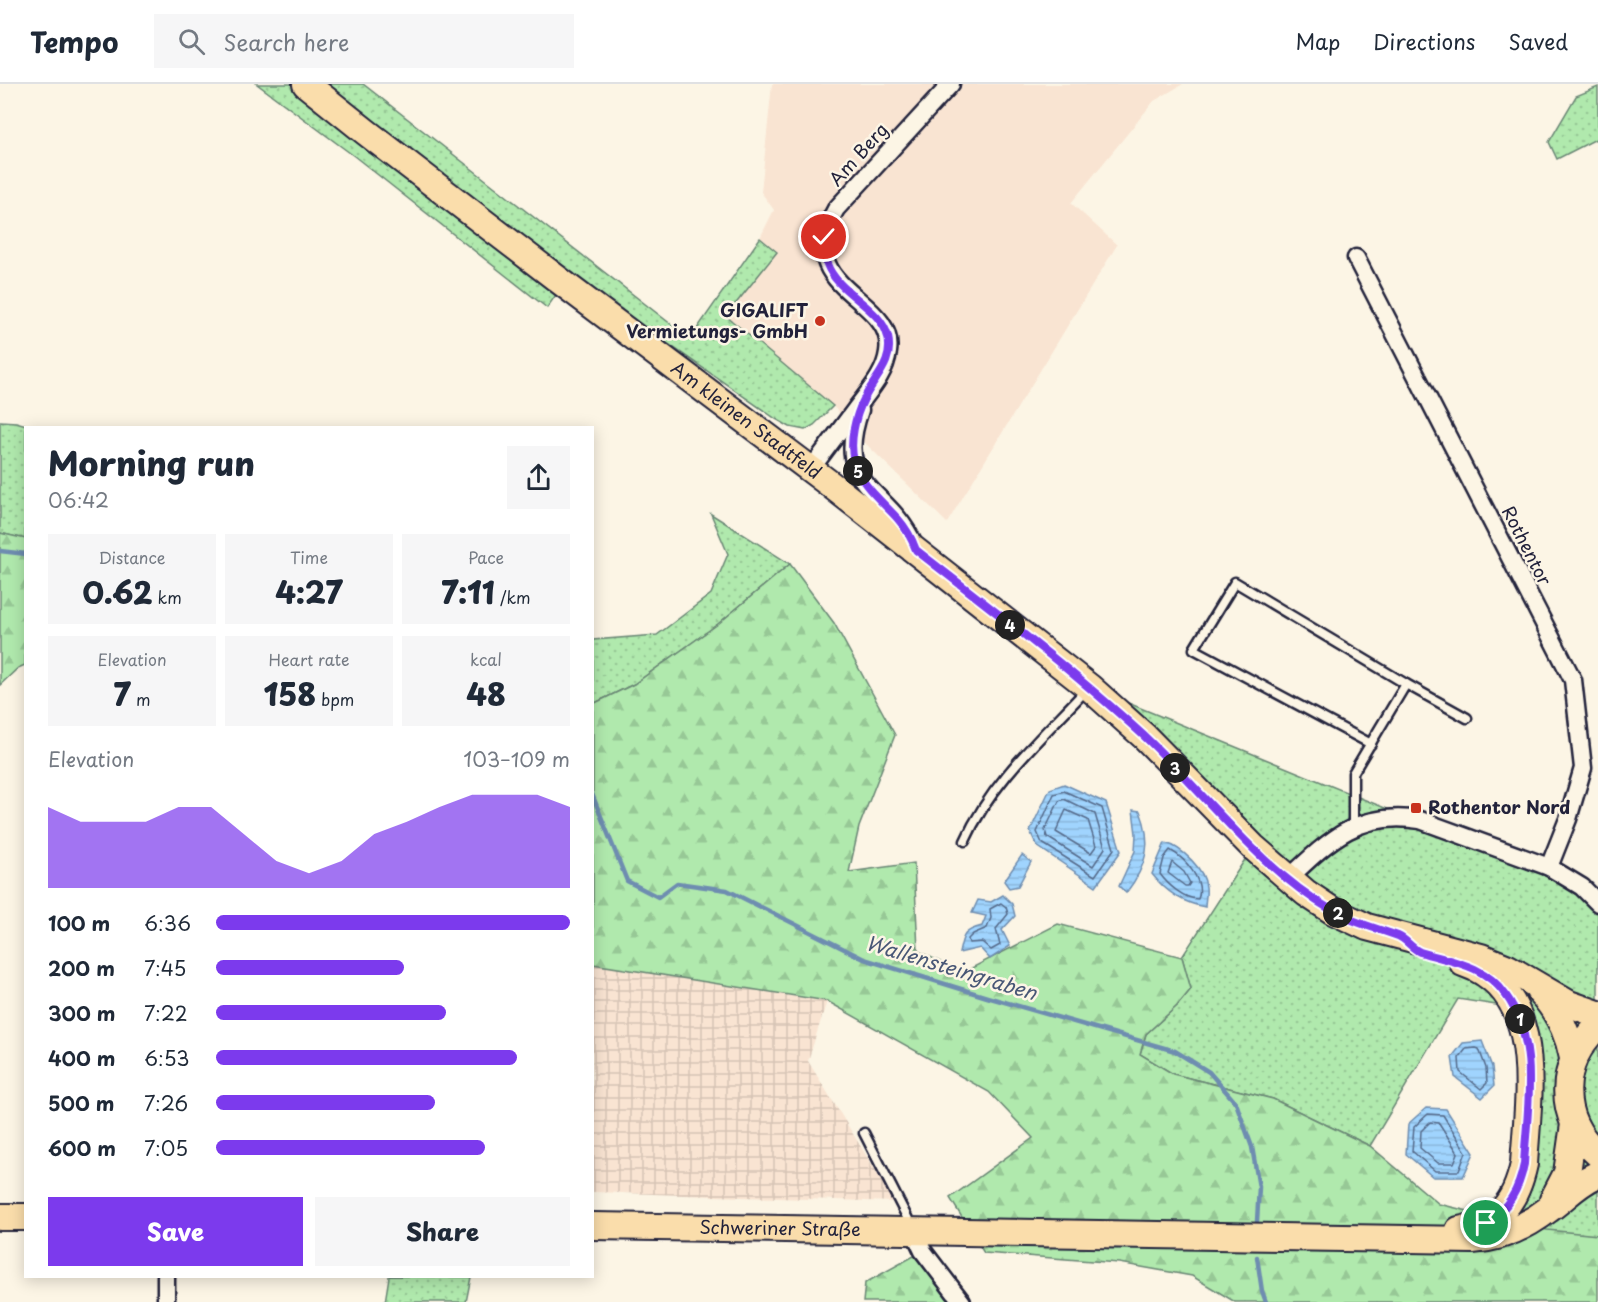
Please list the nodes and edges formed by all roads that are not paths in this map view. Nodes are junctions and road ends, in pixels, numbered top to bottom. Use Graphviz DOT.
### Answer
graph roads {
  1 [pos="306,84"];
  2 [pos="951,84"];
  3 [pos="1356,258"];
  4 [pos="864,398"];
  5 [pos="811,469"];
  6 [pos="916,550"];
  7 [pos="1406,684"];
  8 [pos="1089,687"];
  9 [pos="1467,718"];
  10 [pos="1371,744"];
  11 [pos="1353,827"];
  12 [pos="965,841"];
  13 [pos="1550,867"];
  14 [pos="1288,879"];
  15 [pos="1598,903"];
  16 [pos="1401,937"];
  17 [pos="1529,981"];
  18 [pos="1598,1014"];
  19 [pos="1598,1026"];
  20 [pos="1573,1058"];
  21 [pos="1574,1124"];
  22 [pos="864,1133"];
  23 [pos="1598,1154"];
  24 [pos="1598,1174"];
  25 [pos="0,1217"];
  26 [pos="24,1218"];
  27 [pos="1536,1218"];
  28 [pos="594,1226"];
  29 [pos="913,1230"];
  30 [pos="1425,1240"];
  31 [pos="166,1278"];
  32 [pos="166,1302"];
  33 [pos="962,1302"];
  1 -- 5 [label="main road, Am kleinen Stadtfeld"];
  2 -- 4 [label="street, Am Berg"];
  3 -- 13 [label="street, Rothentor"];
  4 -- 5 [label="street, Am Berg"];
  4 -- 6 [label="street"];
  5 -- 6 [label="main road, Am kleinen Stadtfeld"];
  6 -- 8 [label="main road, Am kleinen Stadtfeld"];
  7 -- 9 [label="lane"];
  7 -- 10 [label="lane"];
  7 -- 10 [label="lane"];
  8 -- 12 [label="lane"];
  8 -- 14 [label="main road, Am kleinen Stadtfeld"];
  10 -- 11 [label="lane"];
  11 -- 13 [label="street"];
  11 -- 14 [label="street"];
  13 -- 15 [label="street"];
  14 -- 16 [label="main road, Am kleinen Stadtfeld"];
  16 -- 17 [label="main road"];
  16 -- 30 [label="main road"];
  17 -- 18 [label="main road"];
  17 -- 20 [label="main road"];
  19 -- 20 [label="main road"];
  20 -- 21 [label="main road"];
  21 -- 23 [label="main road"];
  21 -- 27 [label="main road"];
  22 -- 29 [label="lane"];
  24 -- 27 [label="main road"];
  25 -- 26 [label="main road"];
  27 -- 30 [label="main road, Schweriner Straße"];
  28 -- 29 [label="main road, Schweriner Straße"];
  29 -- 30 [label="main road, Schweriner Straße"];
  29 -- 33 [label="street"];
  31 -- 32 [label="street"];
}
